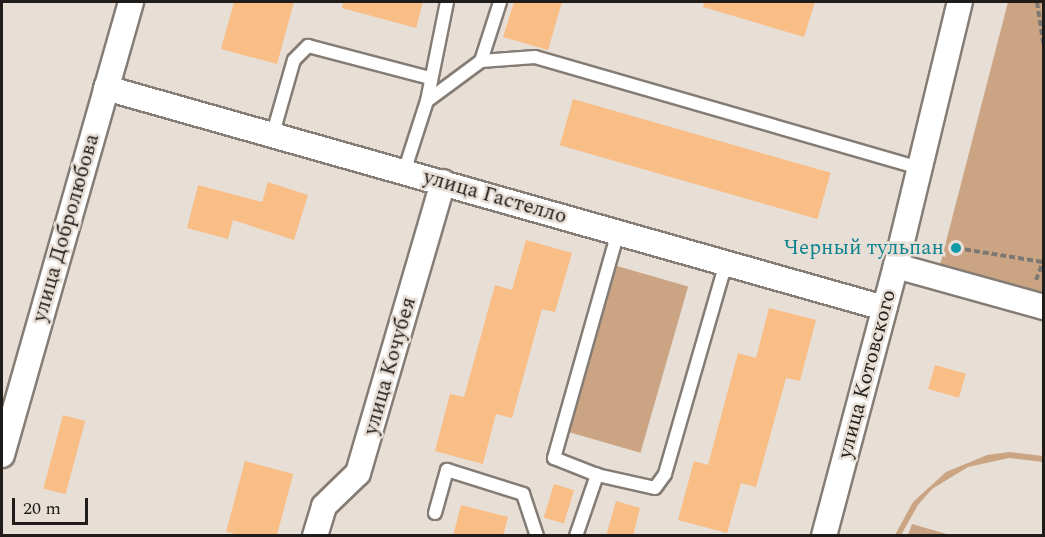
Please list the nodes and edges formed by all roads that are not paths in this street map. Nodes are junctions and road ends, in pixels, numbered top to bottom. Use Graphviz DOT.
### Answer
graph roads {
  1 [pos="131,2"];
  2 [pos="447,2"];
  3 [pos="500,2"];
  4 [pos="960,2"];
  5 [pos="481,61"];
  6 [pos="430,78"];
  7 [pos="106,88"];
  8 [pos="427,101"];
  9 [pos="273,133"];
  10 [pos="920,168"];
  11 [pos="404,172"];
  12 [pos="442,183"];
  13 [pos="618,232"];
  14 [pos="726,263"];
  15 [pos="896,266"];
  16 [pos="1038,298"];
  17 [pos="884,308"];
  18 [pos="2,454"];
  19 [pos="597,475"];
  20 [pos="435,513"];
  21 [pos="315,536"];
  22 [pos="537,536"];
  23 [pos="576,536"];
  24 [pos="824,536"];
  1 -- 7 [label="street, улица Добролюбова"];
  2 -- 6 [label="lane"];
  3 -- 5 [label="lane"];
  4 -- 10 [label="street, улица Котовского"];
  5 -- 8 [label="lane"];
  5 -- 10 [label="lane"];
  6 -- 8 [label="lane"];
  6 -- 9 [label="lane"];
  7 -- 9 [label="street, улица Гастелло"];
  7 -- 18 [label="street, улица Добролюбова"];
  8 -- 11 [label="lane"];
  9 -- 11 [label="street, улица Гастелло"];
  10 -- 15 [label="street, улица Котовского"];
  11 -- 12 [label="street, улица Гастелло"];
  12 -- 13 [label="street, улица Гастелло"];
  12 -- 21 [label="street, улица Кочубея"];
  13 -- 14 [label="street, улица Гастелло"];
  13 -- 19 [label="lane"];
  14 -- 17 [label="street, улица Гастелло"];
  14 -- 19 [label="lane"];
  15 -- 16 [label="street"];
  15 -- 17 [label="street, улица Котовского"];
  17 -- 24 [label="street, улица Котовского"];
  19 -- 23 [label="lane"];
  20 -- 22 [label="lane"];
}
